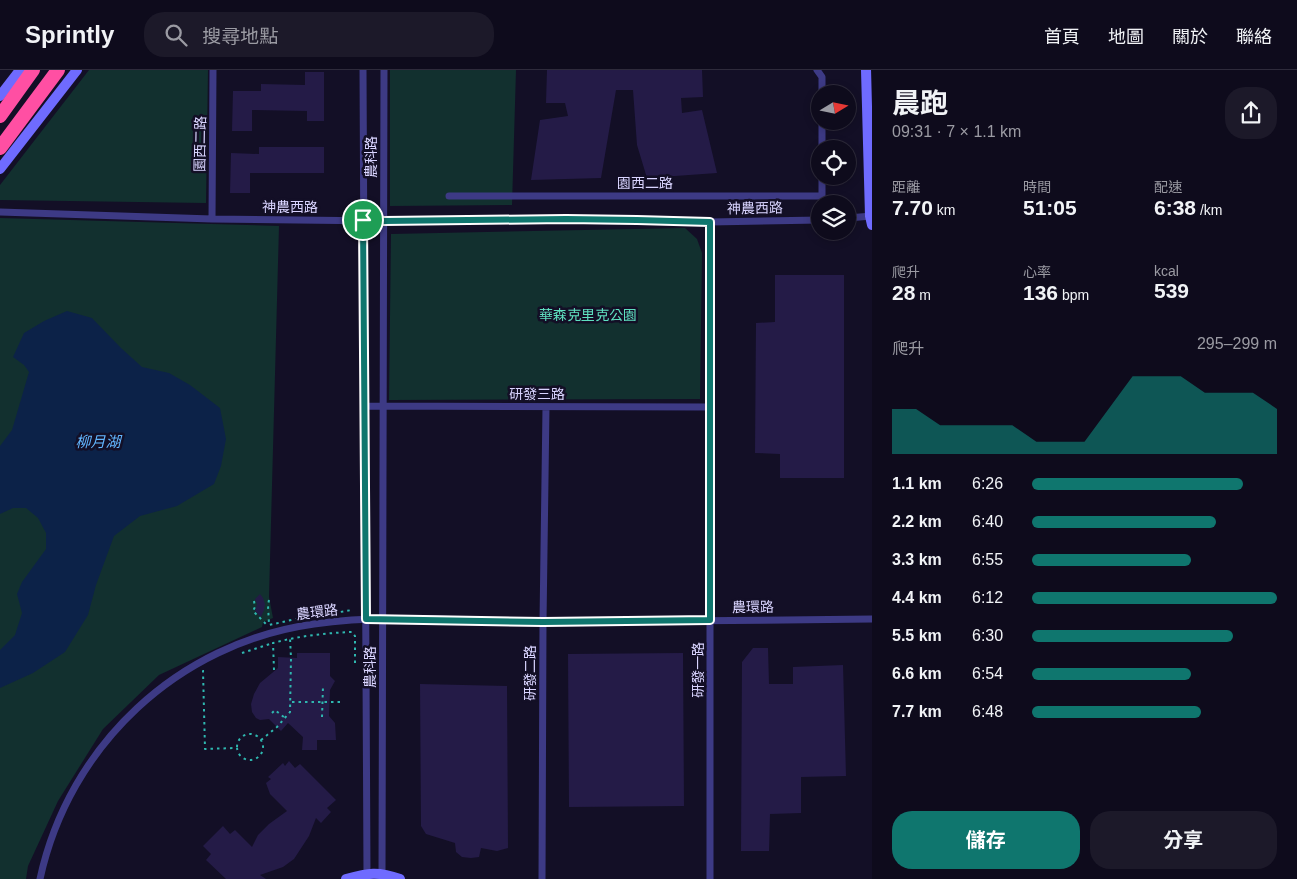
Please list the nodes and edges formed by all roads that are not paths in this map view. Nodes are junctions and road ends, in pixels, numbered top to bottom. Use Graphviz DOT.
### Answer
graph roads {
  1 [pos="20,70"];
  2 [pos="33,70"];
  3 [pos="58,70"];
  4 [pos="77,70"];
  5 [pos="213,70"];
  6 [pos="363,70"];
  7 [pos="384,70"];
  8 [pos="817,70"];
  9 [pos="866,70"];
  10 [pos="822,85"];
  11 [pos="0,96"];
  12 [pos="0,116"];
  13 [pos="0,148"];
  14 [pos="0,169"];
  15 [pos="822,185"];
  16 [pos="449,196"];
  17 [pos="0,212"];
  18 [pos="856,218"];
  19 [pos="212,219"];
  20 [pos="872,219"];
  21 [pos="363,220"];
  22 [pos="811,220"];
  23 [pos="384,221"];
  24 [pos="710,222"];
  25 [pos="364,406"];
  26 [pos="383,406"];
  27 [pos="546,407"];
  28 [pos="710,407"];
  29 [pos="382,618"];
  30 [pos="366,619"];
  31 [pos="872,619"];
  32 [pos="710,620"];
  33 [pos="543,622"];
  34 [pos="368,873"];
  35 [pos="382,874"];
  36 [pos="40,879"];
  37 [pos="346,879"];
  38 [pos="400,879"];
  39 [pos="542,879"];
  40 [pos="710,879"];
  1 -- 11 [label="street"];
  2 -- 12 [label="highway"];
  3 -- 13 [label="highway"];
  4 -- 14 [label="street"];
  5 -- 19 [label="street, 園西二路"];
  6 -- 21 [label="street, 農科路"];
  7 -- 23 [label="street, 農科路"];
  8 -- 10 [label="street"];
  9 -- 20 [label="street"];
  15 -- 16 [label="street, 園西二路"];
  17 -- 19 [label="street, 神農西路"];
  18 -- 20 [label="street"];
  19 -- 21 [label="street, 神農西路"];
  21 -- 23 [label="street, 神農西路"];
  21 -- 25 [label="street, 農科路"];
  22 -- 24 [label="street, 神農西路"];
  23 -- 24 [label="street, 神農西路"];
  23 -- 26 [label="street, 農科路"];
  24 -- 28 [label="street, 研發一路"];
  25 -- 26 [label="street, 研發三路"];
  25 -- 30 [label="street, 農科路"];
  26 -- 27 [label="street, 研發三路"];
  26 -- 29 [label="street, 農科路"];
  27 -- 28 [label="street, 研發三路"];
  27 -- 33 [label="street, 研發二路"];
  28 -- 32 [label="street, 研發一路"];
  29 -- 30 [label="street, 農環路"];
  29 -- 33 [label="street, 農環路"];
  29 -- 35 [label="street, 農科路"];
  30 -- 34 [label="street, 農科路"];
  30 -- 36 [label="street, 農環路"];
  31 -- 32 [label="street, 農環路"];
  32 -- 33 [label="street, 農環路"];
  32 -- 40 [label="street, 研發一路"];
  33 -- 39 [label="street, 研發二路"];
  34 -- 35 [label="street"];
  34 -- 37 [label="street"];
  35 -- 38 [label="street"];
}
